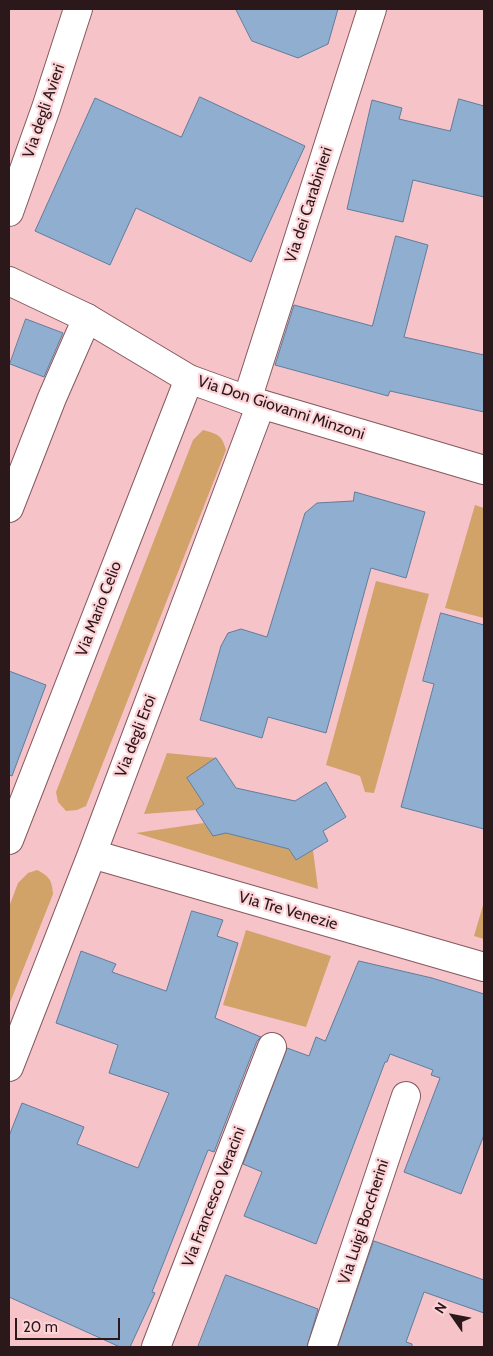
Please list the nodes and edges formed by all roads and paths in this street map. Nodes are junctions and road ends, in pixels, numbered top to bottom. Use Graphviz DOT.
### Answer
graph roads {
  1 [pos="78,9"];
  2 [pos="372,9"];
  3 [pos="9,212"];
  4 [pos="9,281"];
  5 [pos="88,318"];
  6 [pos="189,379"];
  7 [pos="254,402"];
  8 [pos="484,470"];
  9 [pos="9,508"];
  10 [pos="9,840"];
  11 [pos="92,854"];
  12 [pos="484,967"];
  13 [pos="272,1048"];
  14 [pos="9,1067"];
  15 [pos="406,1096"];
  16 [pos="156,1347"];
  17 [pos="322,1347"];
  1 -- 3 [label="street, Via degli Avieri"];
  2 -- 7 [label="street, Via dei Carabinieri"];
  4 -- 5 [label="street, Via Don Giovanni Minzoni"];
  5 -- 6 [label="street, Via Don Giovanni Minzoni"];
  5 -- 9 [label="street"];
  6 -- 7 [label="street, Via Don Giovanni Minzoni"];
  6 -- 10 [label="street, Via Mario Celio"];
  7 -- 8 [label="street, Via Don Giovanni Minzoni"];
  7 -- 11 [label="street, Via degli Eroi"];
  11 -- 12 [label="street, Via Tre Venezie"];
  11 -- 14 [label="street, Via degli Eroi"];
  13 -- 16 [label="street, Via Francesco Veracini"];
  15 -- 17 [label="street, Via Luigi Boccherini"];
}
